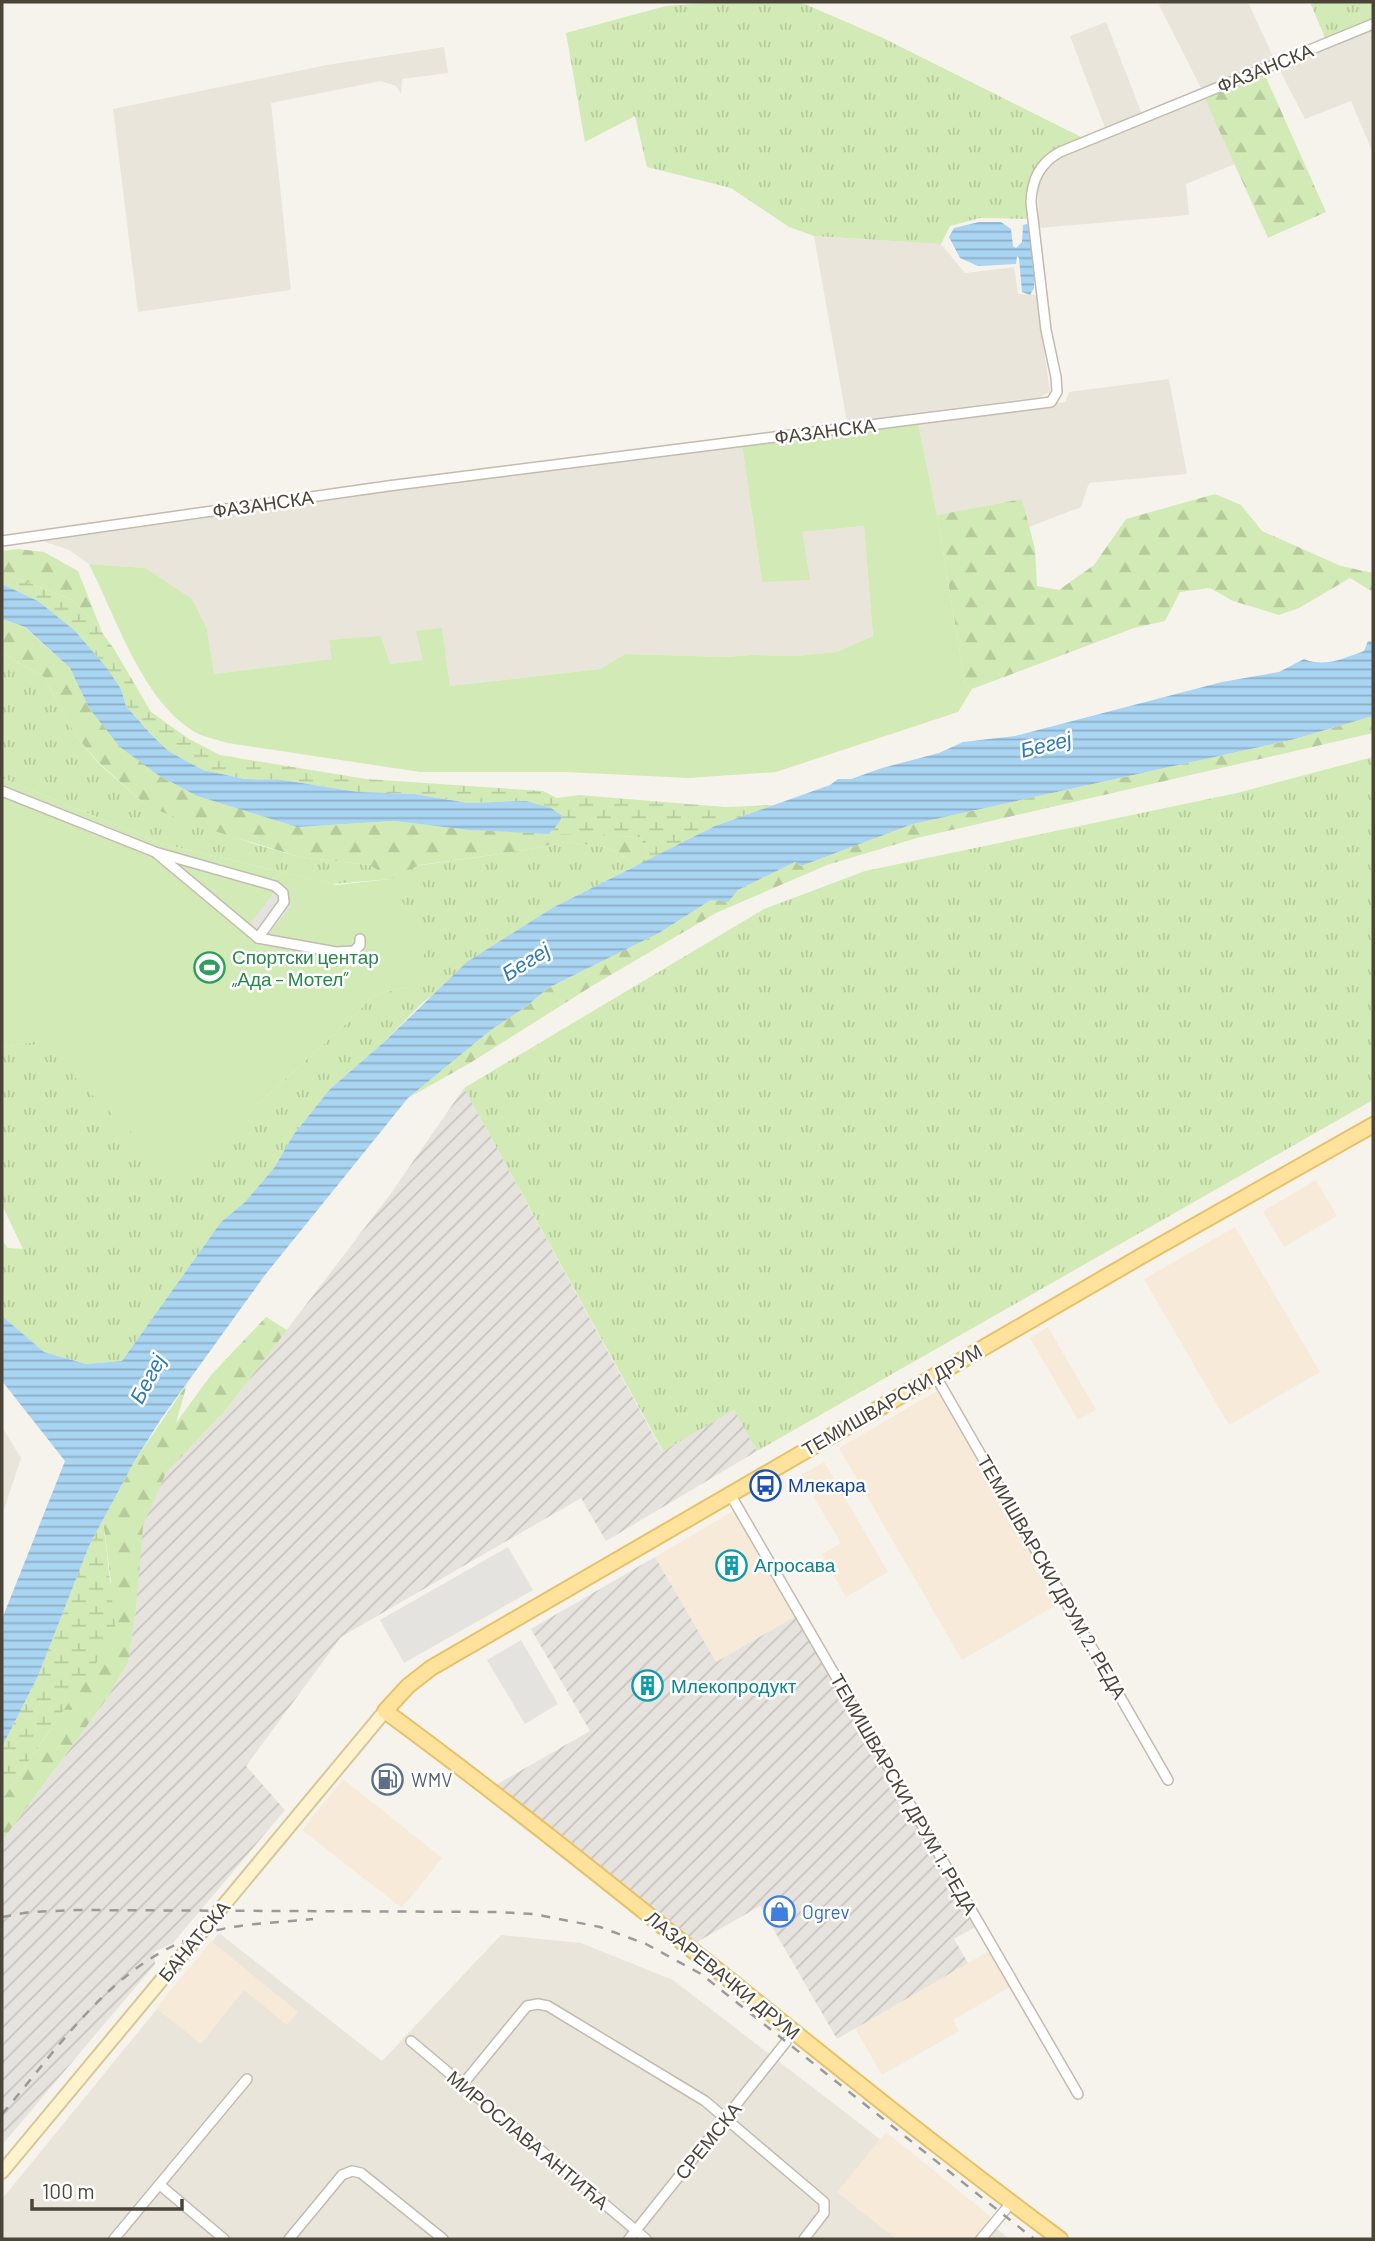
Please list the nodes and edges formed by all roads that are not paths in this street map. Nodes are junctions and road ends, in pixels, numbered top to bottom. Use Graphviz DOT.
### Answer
graph roads {
  1 [pos="1373,24"];
  2 [pos="2,541"];
  3 [pos="2,791"];
  4 [pos="155,852"];
  5 [pos="258,938"];
  6 [pos="360,939"];
  7 [pos="1373,1125"];
  8 [pos="935,1375"];
  9 [pos="730,1494"];
  10 [pos="385,1711"];
  11 [pos="1168,1780"];
  12 [pos="411,2041"];
  13 [pos="786,2042"];
  14 [pos="247,2078"];
  15 [pos="463,2084"];
  16 [pos="1078,2094"];
  17 [pos="726,2119"];
  18 [pos="2,2172"];
  19 [pos="160,2185"];
  20 [pos="1011,2203"];
  21 [pos="635,2231"];
  22 [pos="114,2239"];
  23 [pos="224,2239"];
  24 [pos="289,2239"];
  25 [pos="443,2239"];
  26 [pos="629,2239"];
  27 [pos="646,2239"];
  28 [pos="804,2239"];
  29 [pos="981,2239"];
  30 [pos="1060,2239"];
  1 -- 2 [label="street, ФАЗАНСКА"];
  3 -- 4 [label="street"];
  4 -- 5 [label="street"];
  4 -- 5 [label="street"];
  5 -- 6 [label="street"];
  7 -- 8 [label="main road, ТЕМИШВАРСКИ ДРУМ"];
  8 -- 9 [label="main road, ТЕМИШВАРСКИ ДРУМ"];
  8 -- 11 [label="street, ТЕМИШВАРСКИ ДРУМ 2. РЕДА"];
  9 -- 10 [label="main road, ТЕМИШВАРСКИ ДРУМ"];
  9 -- 16 [label="street, ТЕМИШВАРСКИ ДРУМ 1. РЕДА"];
  10 -- 18 [label="main road, БАНАТСКА"];
  10 -- 20 [label="main road, ЛАЗАРЕВАЧКИ ДРУМ"];
  12 -- 15 [label="street, МИРОСЛАВА АНТИЋА"];
  13 -- 17 [label="street, СРЕМСКА"];
  14 -- 19 [label="street"];
  15 -- 17 [label="street"];
  15 -- 21 [label="street, МИРОСЛАВА АНТИЋА"];
  17 -- 21 [label="street, СРЕМСКА"];
  17 -- 28 [label="street"];
  19 -- 22 [label="street"];
  19 -- 23 [label="street"];
  20 -- 29 [label="street"];
  20 -- 30 [label="main road, ЛАЗАРЕВАЧКИ ДРУМ"];
  21 -- 26 [label="street, СРЕМСКА"];
  21 -- 27 [label="street, МИРОСЛАВА АНТИЋА"];
  24 -- 25 [label="street"];
}
